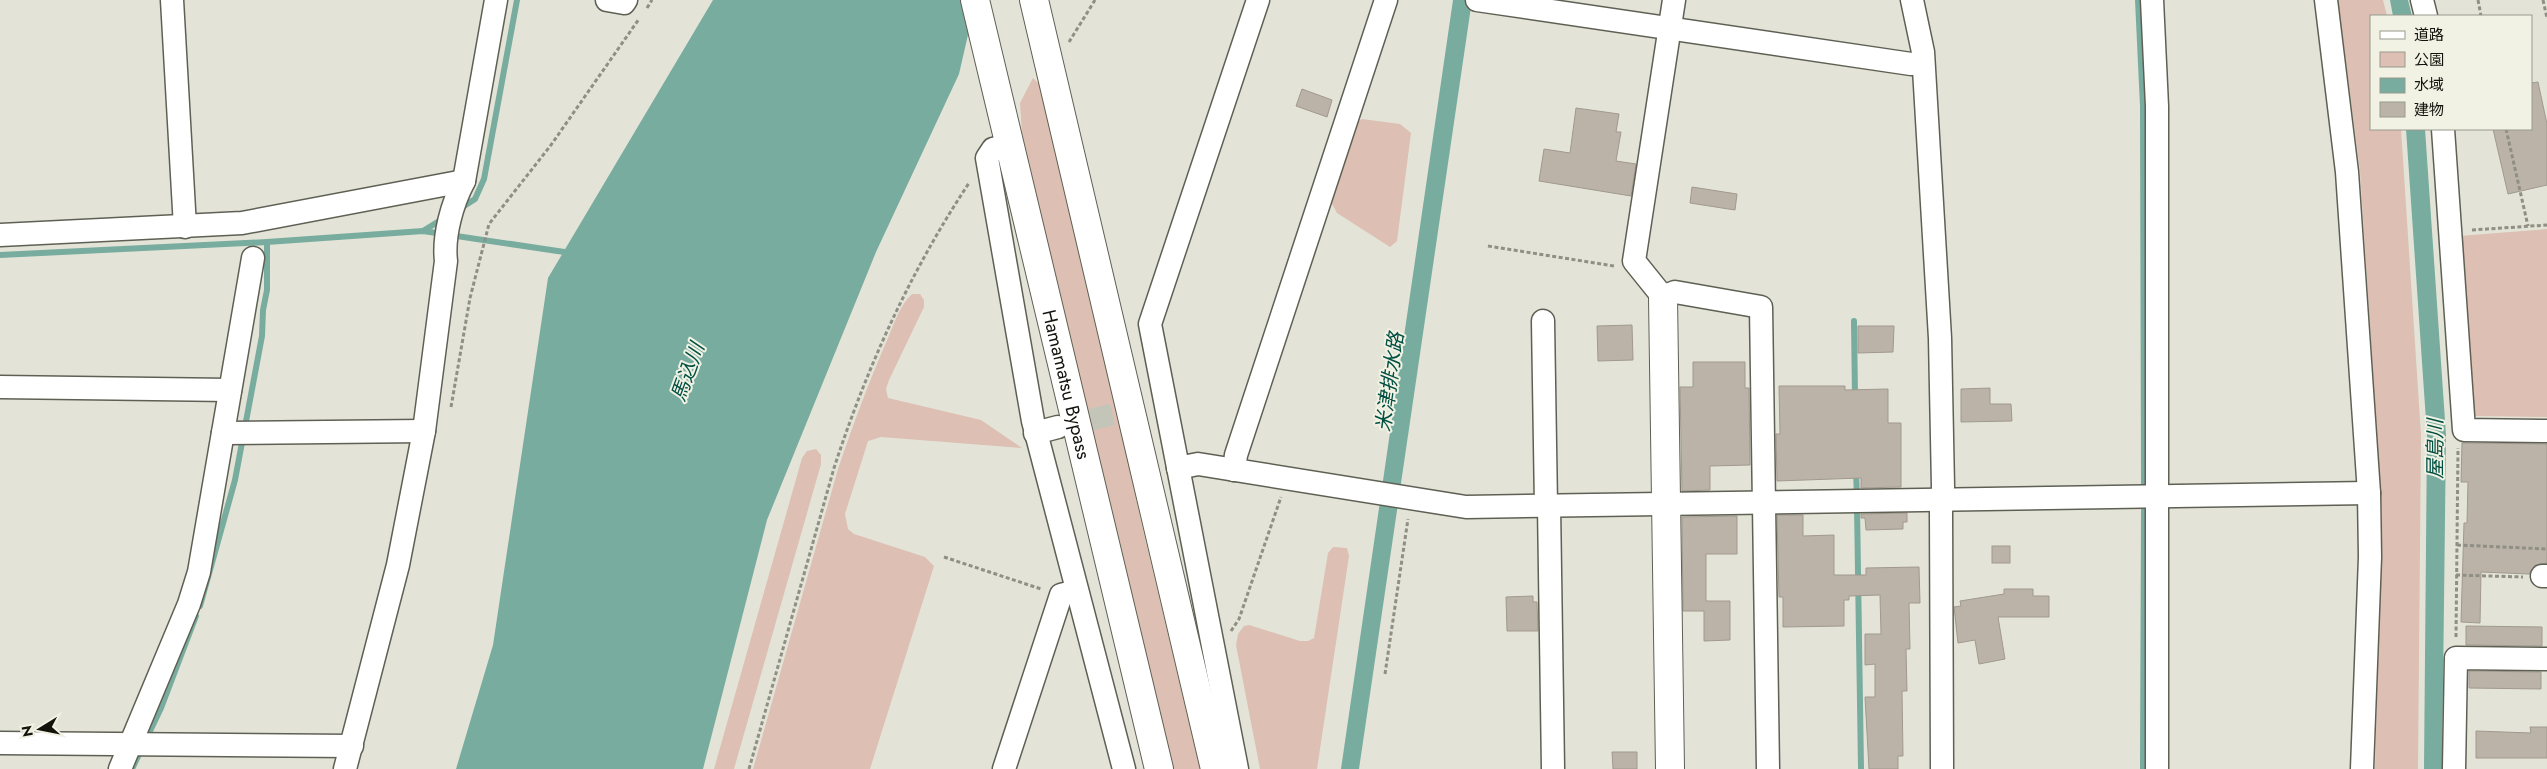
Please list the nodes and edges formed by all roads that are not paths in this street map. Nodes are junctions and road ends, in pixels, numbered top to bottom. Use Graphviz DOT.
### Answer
graph roads {
  1 [pos="172,0"];
  2 [pos="496,0"];
  3 [pos="608,0"];
  4 [pos="626,0"];
  5 [pos="975,0"];
  6 [pos="1034,0"];
  7 [pos="1258,0"];
  8 [pos="1386,0"];
  9 [pos="1478,0"];
  10 [pos="1674,0"];
  11 [pos="1912,0"];
  12 [pos="2152,0"];
  13 [pos="2326,0"];
  14 [pos="2422,0"];
  15 [pos="2426,15"];
  16 [pos="1669,28"];
  17 [pos="1924,63"];
  18 [pos="2443,130"];
  19 [pos="1000,141"];
  20 [pos="460,189"];
  21 [pos="185,227"];
  22 [pos="0,235"];
  23 [pos="253,258"];
  24 [pos="1663,297"];
  25 [pos="1543,321"];
  26 [pos="0,387"];
  27 [pos="230,390"];
  28 [pos="1165,402"];
  29 [pos="1144,407"];
  30 [pos="1058,427"];
  31 [pos="424,431"];
  32 [pos="2547,431"];
  33 [pos="1035,432"];
  34 [pos="223,433"];
  35 [pos="1178,468"];
  36 [pos="1234,470"];
  37 [pos="2369,493"];
  38 [pos="2157,496"];
  39 [pos="1942,500"];
  40 [pos="1764,503"];
  41 [pos="1666,504"];
  42 [pos="1548,506"];
  43 [pos="1069,593"];
  44 [pos="2547,659"];
  45 [pos="0,743"];
  46 [pos="132,744"];
  47 [pos="352,746"];
  48 [pos="120,769"];
  49 [pos="345,769"];
  50 [pos="1004,769"];
  51 [pos="1124,769"];
  52 [pos="1159,769"];
  53 [pos="1214,769"];
  54 [pos="1237,769"];
  55 [pos="1554,769"];
  56 [pos="1670,769"];
  57 [pos="1768,769"];
  58 [pos="1942,769"];
  59 [pos="2157,769"];
  60 [pos="2362,769"];
  61 [pos="2454,769"];
  1 -- 21 [label="street"];
  2 -- 20 [label="street"];
  3 -- 4 [label="street"];
  5 -- 19 [label="main road, Hamamatsu Bypass"];
  6 -- 53 [label="main road"];
  7 -- 28 [label="street"];
  8 -- 36 [label="street"];
  9 -- 16 [label="street"];
  10 -- 16 [label="street"];
  11 -- 17 [label="street"];
  12 -- 38 [label="street"];
  13 -- 37 [label="street"];
  14 -- 15 [label="street"];
  16 -- 17 [label="street"];
  16 -- 24 [label="street"];
  17 -- 39 [label="street"];
  18 -- 32 [label="street"];
  19 -- 33 [label="street"];
  19 -- 52 [label="main road, Hamamatsu Bypass"];
  20 -- 21 [label="street"];
  20 -- 31 [label="street"];
  21 -- 22 [label="street"];
  23 -- 27 [label="street"];
  24 -- 40 [label="street"];
  24 -- 41 [label="main road"];
  25 -- 42 [label="street"];
  26 -- 27 [label="street"];
  27 -- 34 [label="street"];
  28 -- 29 [label="street"];
  28 -- 35 [label="street"];
  30 -- 33 [label="street"];
  31 -- 34 [label="street"];
  31 -- 47 [label="street"];
  33 -- 43 [label="street"];
  34 -- 46 [label="street"];
  35 -- 36 [label="street"];
  35 -- 54 [label="street"];
  36 -- 42 [label="street"];
  37 -- 38 [label="street"];
  37 -- 60 [label="street"];
  38 -- 39 [label="street"];
  38 -- 59 [label="street"];
  39 -- 40 [label="street"];
  39 -- 58 [label="street"];
  40 -- 41 [label="street"];
  40 -- 57 [label="street"];
  41 -- 42 [label="street"];
  41 -- 56 [label="main road"];
  42 -- 55 [label="street"];
  43 -- 50 [label="street"];
  43 -- 51 [label="street"];
  44 -- 61 [label="street"];
  45 -- 46 [label="street"];
  46 -- 47 [label="street"];
  46 -- 48 [label="street"];
  47 -- 49 [label="street"];
}
